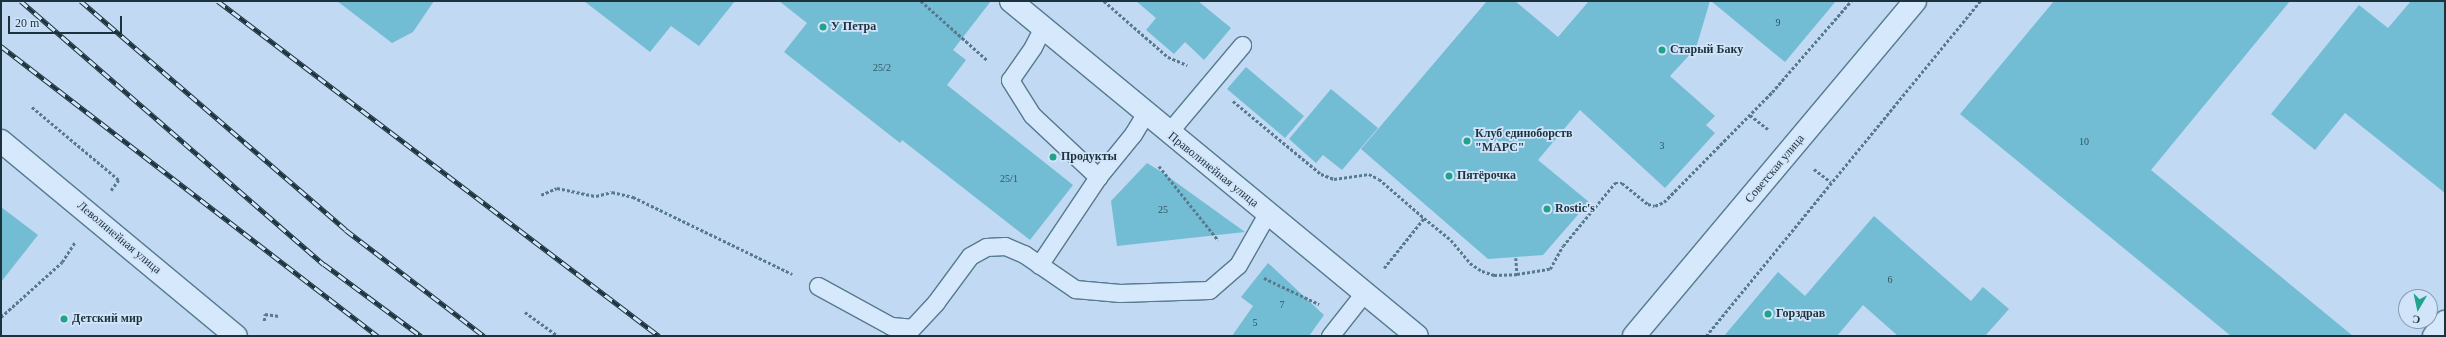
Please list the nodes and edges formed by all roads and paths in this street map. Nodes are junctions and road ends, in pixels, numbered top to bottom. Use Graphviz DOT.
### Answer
graph roads {
  1 [pos="921,1"];
  2 [pos="1011,1"];
  3 [pos="1104,1"];
  4 [pos="1851,1"];
  5 [pos="1915,1"];
  6 [pos="1980,1"];
  7 [pos="1042,29"];
  8 [pos="1242,45"];
  9 [pos="1010,80"];
  10 [pos="1211,82"];
  11 [pos="1145,114"];
  12 [pos="1168,133"];
  13 [pos="1,141"];
  14 [pos="1098,177"];
  15 [pos="541,195"];
  16 [pos="1267,214"];
  17 [pos="1424,218"];
  18 [pos="1516,258"];
  19 [pos="1038,264"];
  20 [pos="1517,274"];
  21 [pos="818,286"];
  22 [pos="1364,293"];
  23 [pos="525,312"];
  24 [pos="278,316"];
  25 [pos="2445,322"];
  26 [pos="263,329"];
  27 [pos="236,336"];
  28 [pos="558,336"];
  29 [pos="1330,336"];
  30 [pos="1418,336"];
  31 [pos="1634,336"];
  32 [pos="1706,336"];
  33 [pos="2434,336"];
  1 -- 9 [label="path"];
  2 -- 7 [label="main road, Праволинейная улица"];
  3 -- 10 [label="path"];
  4 -- 20 [label="path"];
  5 -- 31 [label="main road, Советская улица"];
  6 -- 32 [label="path"];
  7 -- 9 [label="lane"];
  7 -- 11 [label="main road, Праволинейная улица"];
  8 -- 10 [label="lane"];
  9 -- 14 [label="lane"];
  10 -- 12 [label="lane"];
  10 -- 17 [label="path"];
  11 -- 12 [label="main road, Праволинейная улица"];
  11 -- 14 [label="lane"];
  12 -- 16 [label="main road, Праволинейная улица"];
  13 -- 27 [label="main road, Леволинейная улица"];
  14 -- 19 [label="lane"];
  15 -- 21 [label="path"];
  16 -- 19 [label="lane"];
  16 -- 22 [label="main road, Праволинейная улица"];
  17 -- 20 [label="path"];
  17 -- 22 [label="path"];
  18 -- 20 [label="path"];
  19 -- 21 [label="lane"];
  22 -- 29 [label="lane"];
  22 -- 30 [label="main road, Праволинейная улица"];
  23 -- 28 [label="path"];
  24 -- 26 [label="path"];
  25 -- 33 [label="main road"];
}
